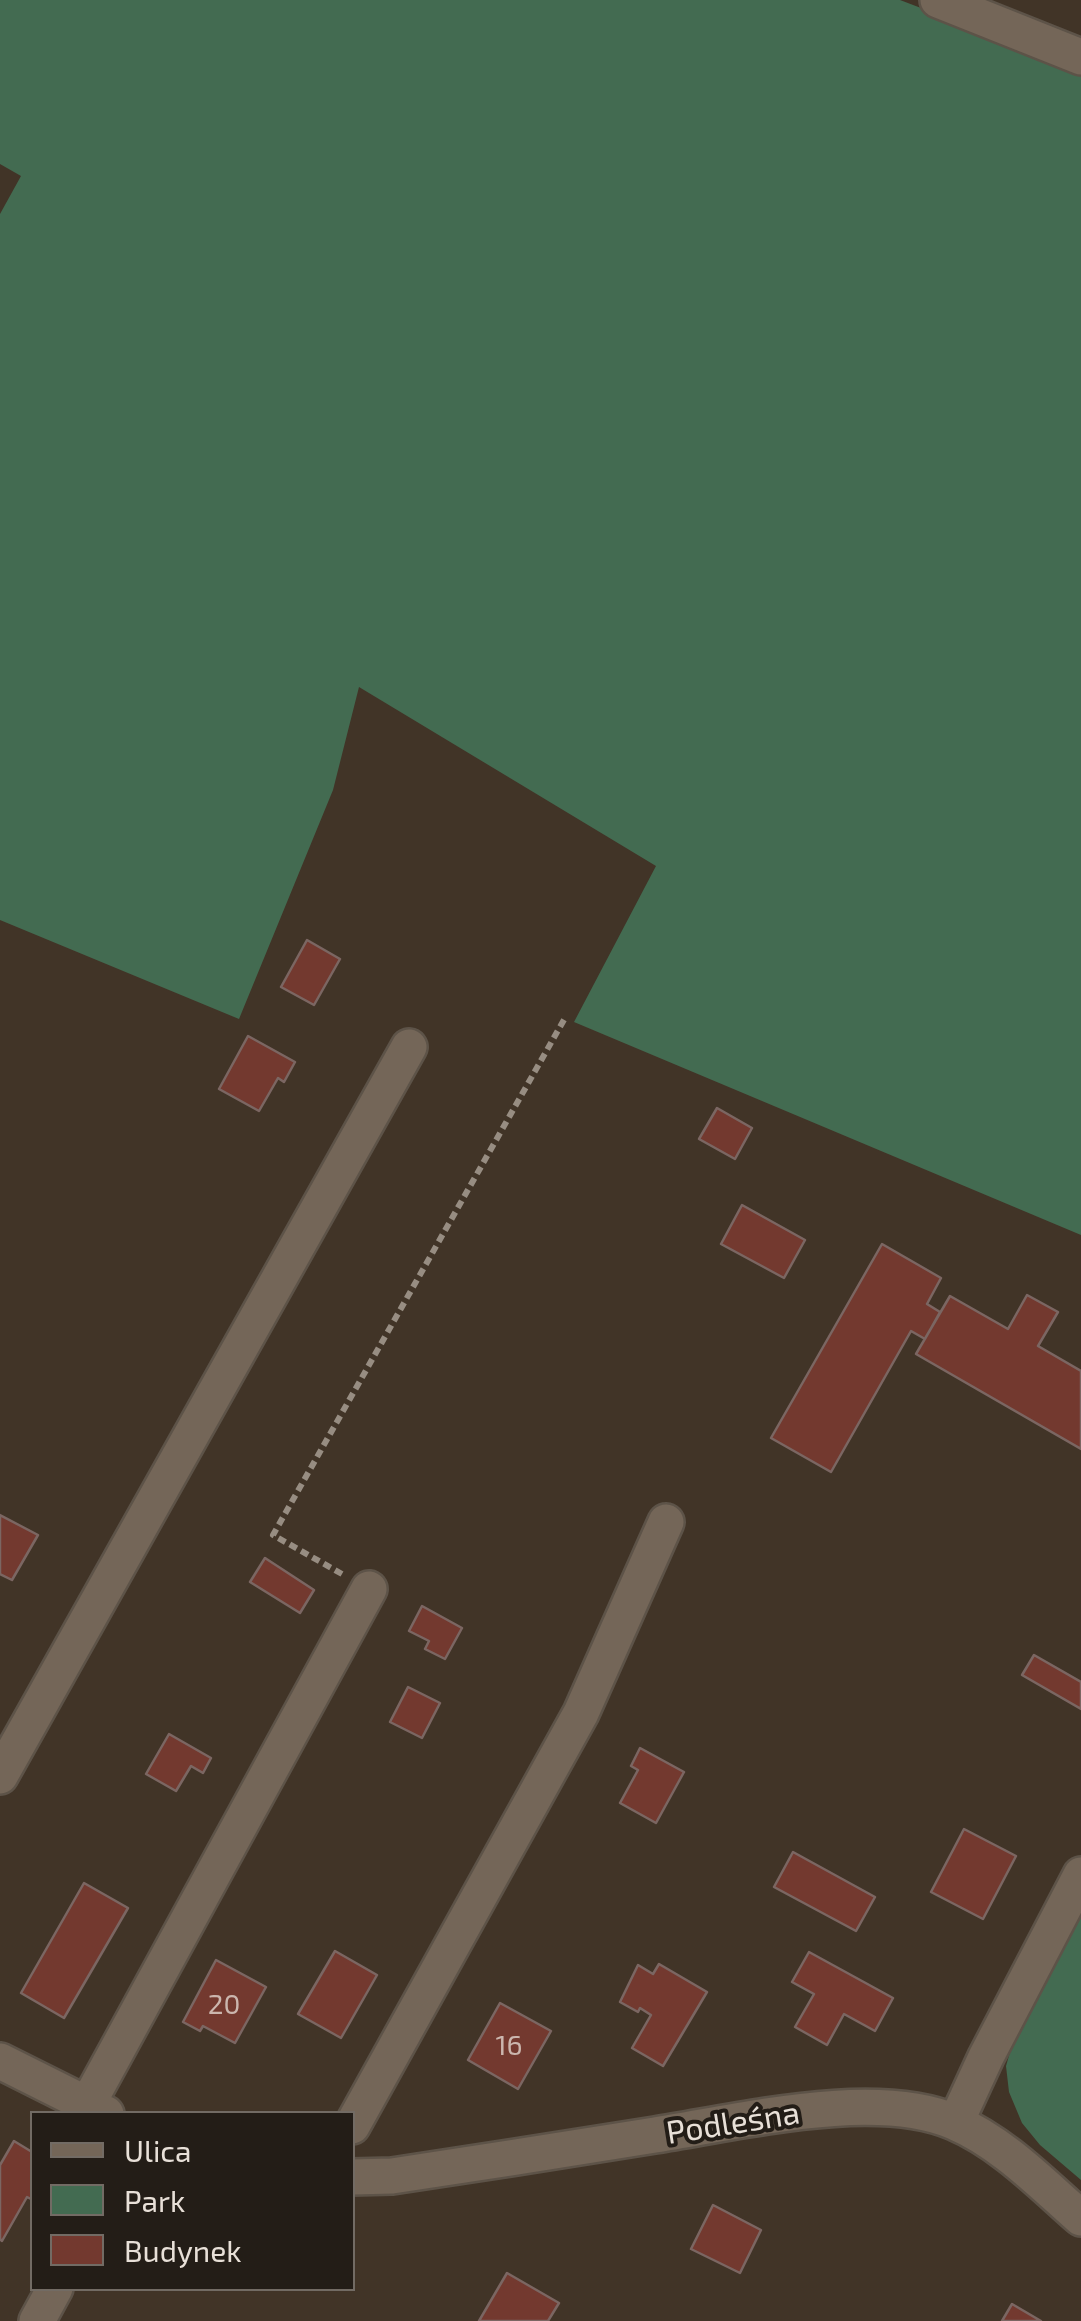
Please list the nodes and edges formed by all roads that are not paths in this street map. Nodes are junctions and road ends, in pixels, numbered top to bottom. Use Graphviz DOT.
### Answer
graph roads {
  1 [pos="938,0"];
  2 [pos="1081,57"];
  3 [pos="409,1047"];
  4 [pos="666,1522"];
  5 [pos="369,1590"];
  6 [pos="0,1776"];
  7 [pos="1081,1875"];
  8 [pos="0,2061"];
  9 [pos="97,2110"];
  10 [pos="355,2121"];
  11 [pos="956,2122"];
  12 [pos="355,2176"];
  13 [pos="1081,2218"];
  14 [pos="54,2291"];
  15 [pos="37,2321"];
  1 -- 2 [label="street"];
  3 -- 6 [label="street"];
  4 -- 10 [label="street"];
  5 -- 9 [label="street"];
  7 -- 11 [label="street"];
  8 -- 9 [label="street"];
  11 -- 12 [label="street, Podleśna"];
  11 -- 13 [label="street, Podleśna"];
  14 -- 15 [label="street"];
}
